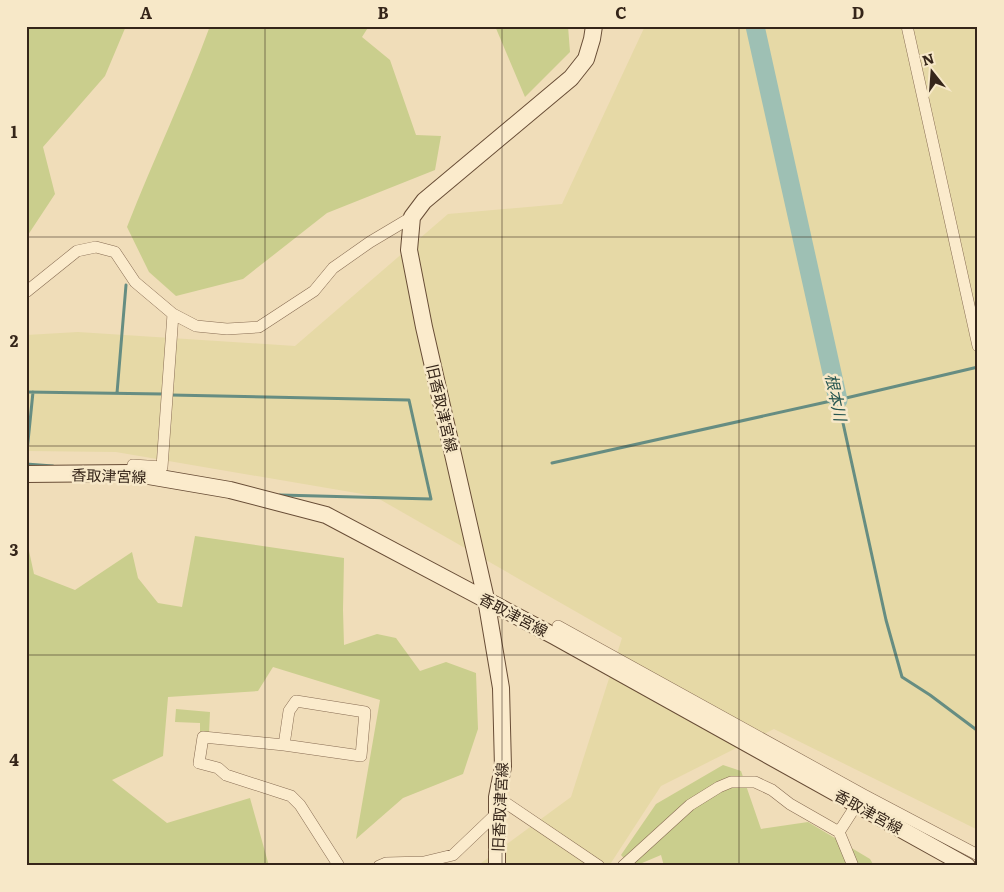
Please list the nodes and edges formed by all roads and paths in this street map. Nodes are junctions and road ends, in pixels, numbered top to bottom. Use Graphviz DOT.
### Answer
graph roads {
  1 [pos="594,26"];
  2 [pos="907,26"];
  3 [pos="412,217"];
  4 [pos="26,292"];
  5 [pos="173,314"];
  6 [pos="978,346"];
  7 [pos="26,474"];
  8 [pos="131,474"];
  9 [pos="486,599"];
  10 [pos="558,626"];
  11 [pos="284,745"];
  12 [pos="497,797"];
  13 [pos="857,804"];
  14 [pos="496,814"];
  15 [pos="839,832"];
  16 [pos="978,856"];
  17 [pos="339,866"];
  18 [pos="380,866"];
  19 [pos="496,866"];
  20 [pos="599,866"];
  21 [pos="622,866"];
  22 [pos="853,866"];
  23 [pos="967,866"];
  1 -- 3 [label="main road"];
  2 -- 6 [label="street"];
  3 -- 5 [label="street"];
  3 -- 9 [label="main road, 旧香取津宮線"];
  4 -- 5 [label="street"];
  5 -- 8 [label="street"];
  7 -- 8 [label="main road, 香取津宮線"];
  8 -- 9 [label="main road, 香取津宮線"];
  9 -- 12 [label="main road, 旧香取津宮線"];
  9 -- 13 [label="main road, 香取津宮線"];
  10 -- 16 [label="street"];
  11 -- 11 [label="street"];
  11 -- 17 [label="street"];
  12 -- 14 [label="main road, 旧香取津宮線"];
  12 -- 20 [label="street"];
  13 -- 15 [label="street"];
  13 -- 23 [label="main road, 香取津宮線"];
  14 -- 18 [label="street"];
  14 -- 19 [label="main road, 旧香取津宮線"];
  15 -- 21 [label="street"];
  15 -- 22 [label="street"];
}
